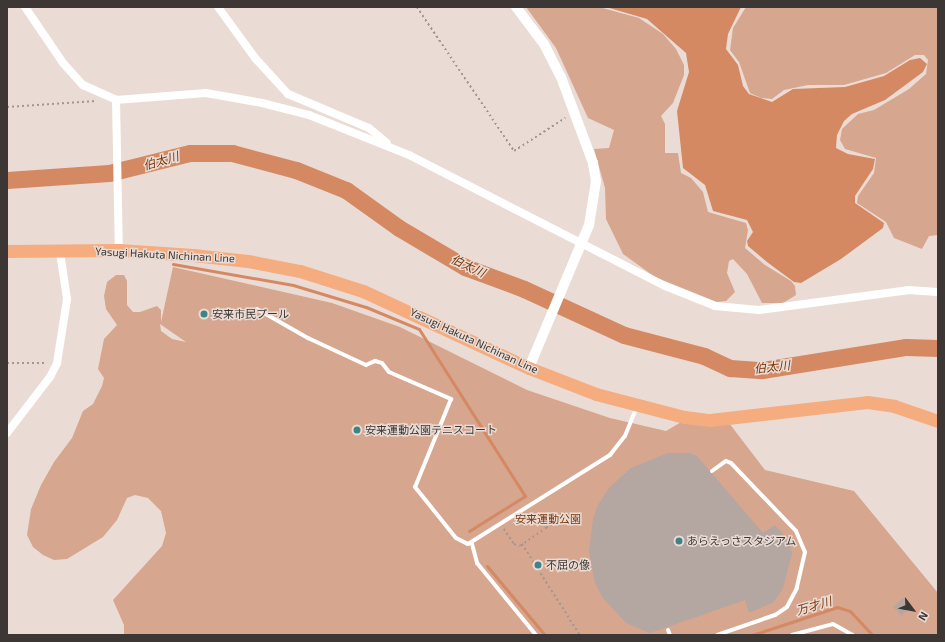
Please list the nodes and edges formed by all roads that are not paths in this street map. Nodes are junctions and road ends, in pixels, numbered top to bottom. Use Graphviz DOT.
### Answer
graph roads {
  1 [pos="25,7"];
  2 [pos="218,7"];
  3 [pos="516,7"];
  4 [pos="116,104"];
  5 [pos="395,150"];
  6 [pos="581,247"];
  7 [pos="118,250"];
  8 [pos="7,251"];
  9 [pos="60,252"];
  10 [pos="938,292"];
  11 [pos="257,309"];
  12 [pos="529,368"];
  13 [pos="637,407"];
  14 [pos="938,421"];
  15 [pos="7,433"];
  16 [pos="712,471"];
  17 [pos="472,544"];
  18 [pos="668,630"];
  19 [pos="536,635"];
  20 [pos="670,635"];
  21 [pos="717,635"];
  22 [pos="792,635"];
  23 [pos="853,635"];
  1 -- 4 [label="street"];
  2 -- 5 [label="street"];
  3 -- 6 [label="street"];
  4 -- 5 [label="street"];
  4 -- 7 [label="street"];
  5 -- 6 [label="street"];
  6 -- 10 [label="street"];
  6 -- 12 [label="street"];
  7 -- 9 [label="main road, Yasugi Hakuta Nichinan Line"];
  7 -- 12 [label="main road, Yasugi Hakuta Nichinan Line"];
  8 -- 9 [label="main road, Yasugi Hakuta Nichinan Line"];
  9 -- 15 [label="street"];
  11 -- 17 [label="lane"];
  12 -- 13 [label="main road, Yasugi Hakuta Nichinan Line"];
  13 -- 14 [label="main road, Yasugi Hakuta Nichinan Line"];
  13 -- 17 [label="lane"];
  16 -- 21 [label="lane"];
  17 -- 19 [label="lane"];
  18 -- 20 [label="lane"];
  22 -- 23 [label="lane"];
}
